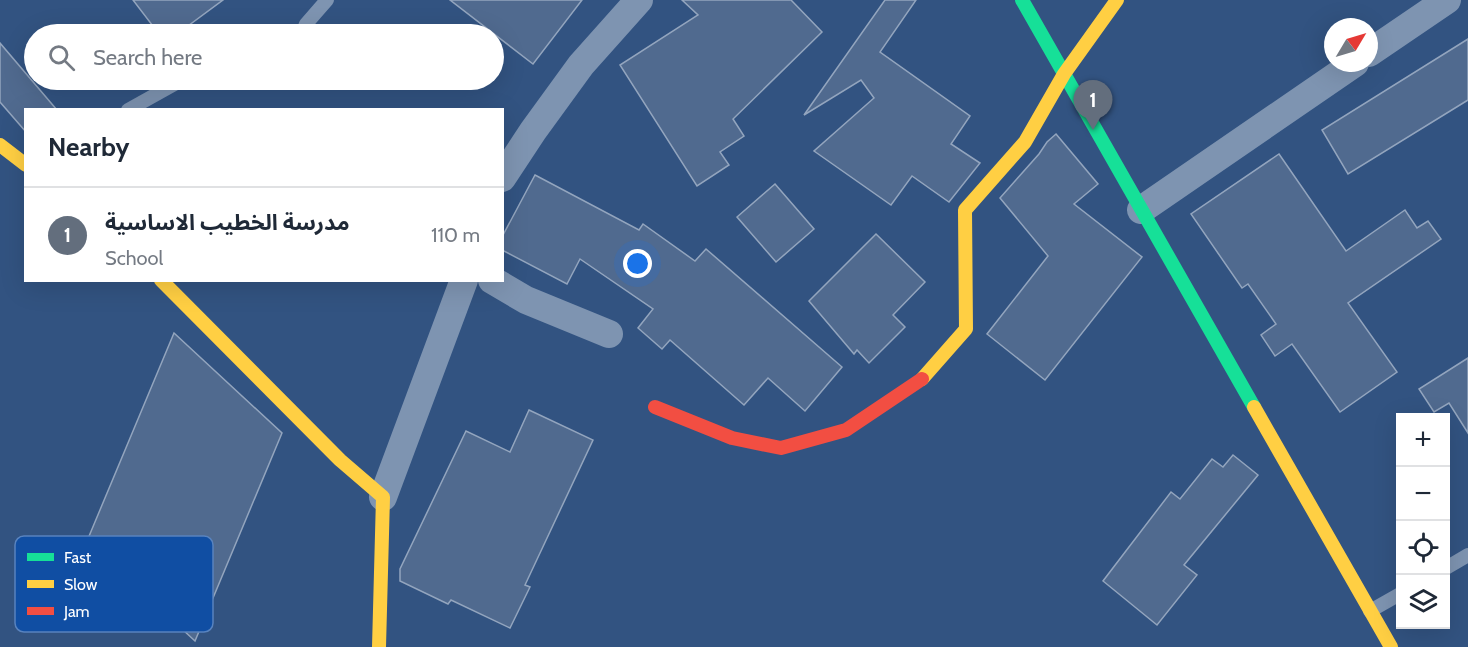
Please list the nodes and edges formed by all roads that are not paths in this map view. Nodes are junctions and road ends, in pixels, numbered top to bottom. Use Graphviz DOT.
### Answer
graph roads {
  1 [pos="327,0"];
  2 [pos="639,0"];
  3 [pos="1022,0"];
  4 [pos="1117,0"];
  5 [pos="1447,0"];
  6 [pos="306,24"];
  7 [pos="1378,47"];
  8 [pos="1342,72"];
  9 [pos="1064,74"];
  10 [pos="164,90"];
  11 [pos="132,108"];
  12 [pos="0,145"];
  13 [pos="24,163"];
  14 [pos="504,175"];
  15 [pos="1141,210"];
  16 [pos="163,282"];
  17 [pos="463,282"];
  18 [pos="495,282"];
  19 [pos="609,334"];
  20 [pos="655,406"];
  21 [pos="383,497"];
  22 [pos="1468,555"];
  23 [pos="1450,566"];
  24 [pos="1396,597"];
  25 [pos="1370,611"];
  26 [pos="379,647"];
  27 [pos="1391,647"];
  1 -- 6 [label="lane"];
  2 -- 14 [label="street"];
  3 -- 9 [label="street"];
  4 -- 9 [label="street"];
  5 -- 7 [label="street"];
  8 -- 15 [label="street"];
  9 -- 15 [label="street"];
  9 -- 20 [label="street"];
  10 -- 11 [label="lane"];
  12 -- 13 [label="street"];
  15 -- 25 [label="street"];
  16 -- 21 [label="street"];
  17 -- 21 [label="street"];
  18 -- 19 [label="street"];
  21 -- 26 [label="street"];
  22 -- 23 [label="lane"];
  24 -- 25 [label="lane"];
  25 -- 27 [label="street"];
}
